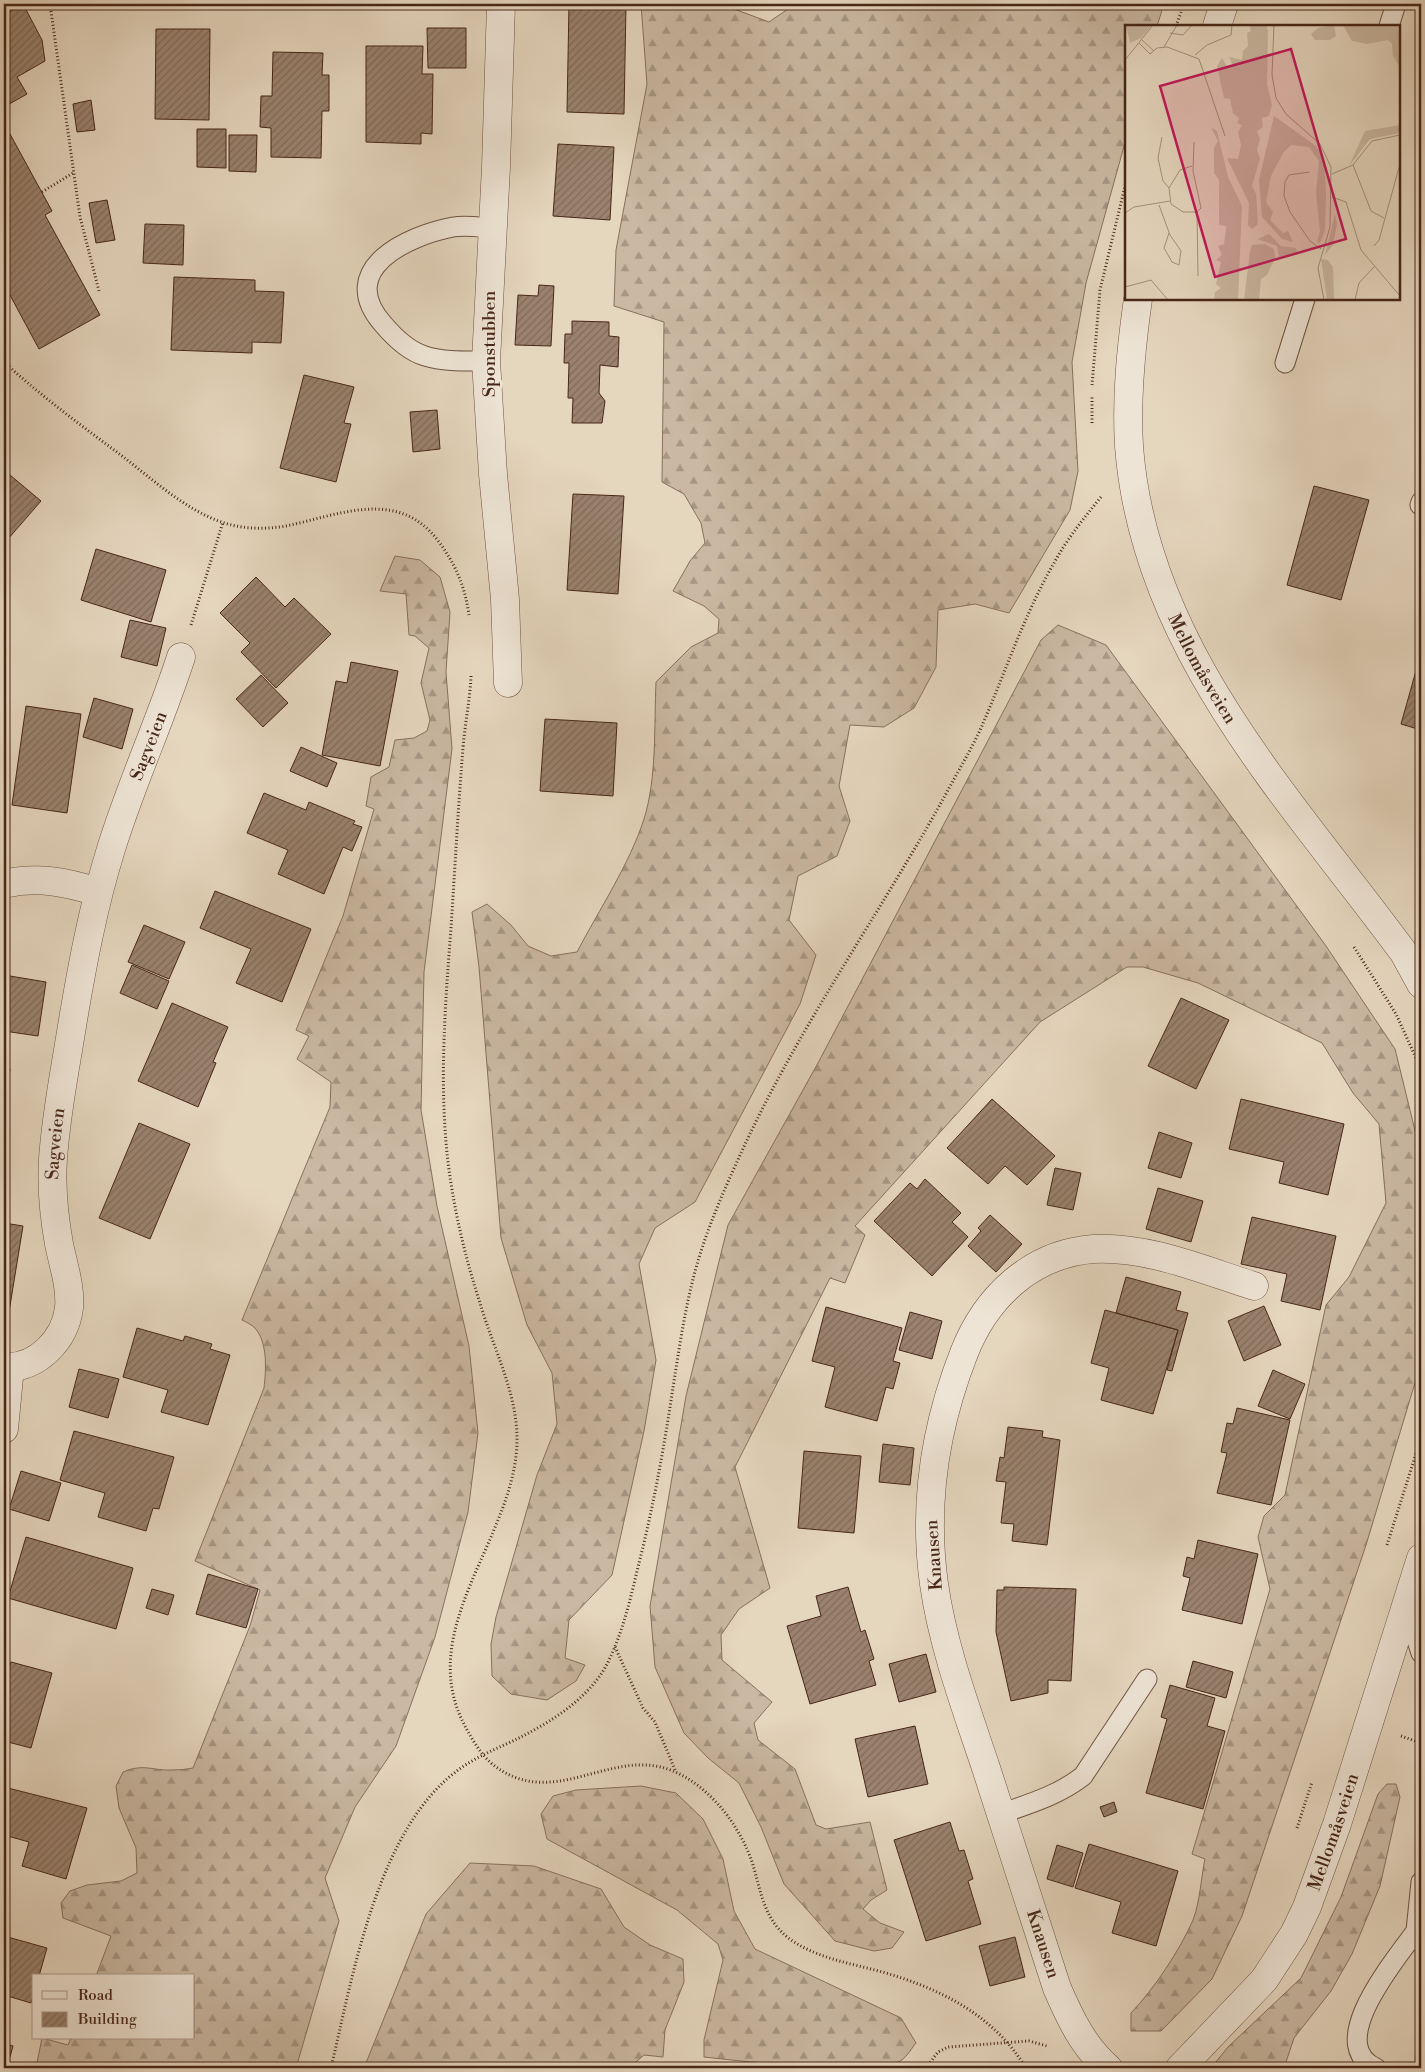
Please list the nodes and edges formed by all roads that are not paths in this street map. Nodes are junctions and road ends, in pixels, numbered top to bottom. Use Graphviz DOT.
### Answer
graph roads {
  1 [pos="500,4"];
  2 [pos="1224,4"];
  3 [pos="1396,4"];
  4 [pos="1217,25"];
  5 [pos="1389,25"];
  6 [pos="491,228"];
  7 [pos="1138,300"];
  8 [pos="1305,300"];
  9 [pos="486,362"];
  10 [pos="1285,363"];
  11 [pos="181,657"];
  12 [pos="508,683"];
  13 [pos="4,884"];
  14 [pos="98,892"];
  15 [pos="1421,984"];
  16 [pos="1254,1286"];
  17 [pos="7,1367"];
  18 [pos="4,1429"];
  19 [pos="1421,1558"];
  20 [pos="1414,1609"];
  21 [pos="1421,1653"];
  22 [pos="1147,1679"];
  23 [pos="1000,1814"];
  24 [pos="1421,1882"];
  25 [pos="1419,1938"];
  26 [pos="1108,2068"];
  27 [pos="1180,2068"];
  28 [pos="1376,2068"];
  1 -- 6 [label="street, Sponstubben"];
  2 -- 4 [label="street"];
  3 -- 5 [label="lane"];
  6 -- 9 [label="street, Sponstubben"];
  6 -- 9 [label="lane"];
  7 -- 15 [label="street, Mellomåsveien"];
  8 -- 10 [label="lane"];
  9 -- 12 [label="street, Sponstubben"];
  11 -- 14 [label="street, Sagveien"];
  13 -- 14 [label="street"];
  14 -- 17 [label="street, Sagveien"];
  16 -- 23 [label="street, Knausen"];
  17 -- 18 [label="street, Sagveien"];
  19 -- 20 [label="street, Mellomåsveien"];
  20 -- 21 [label="lane"];
  20 -- 27 [label="street, Mellomåsveien"];
  22 -- 23 [label="lane"];
  23 -- 26 [label="street, Knausen"];
  24 -- 25 [label="lane"];
  25 -- 28 [label="lane"];
}
